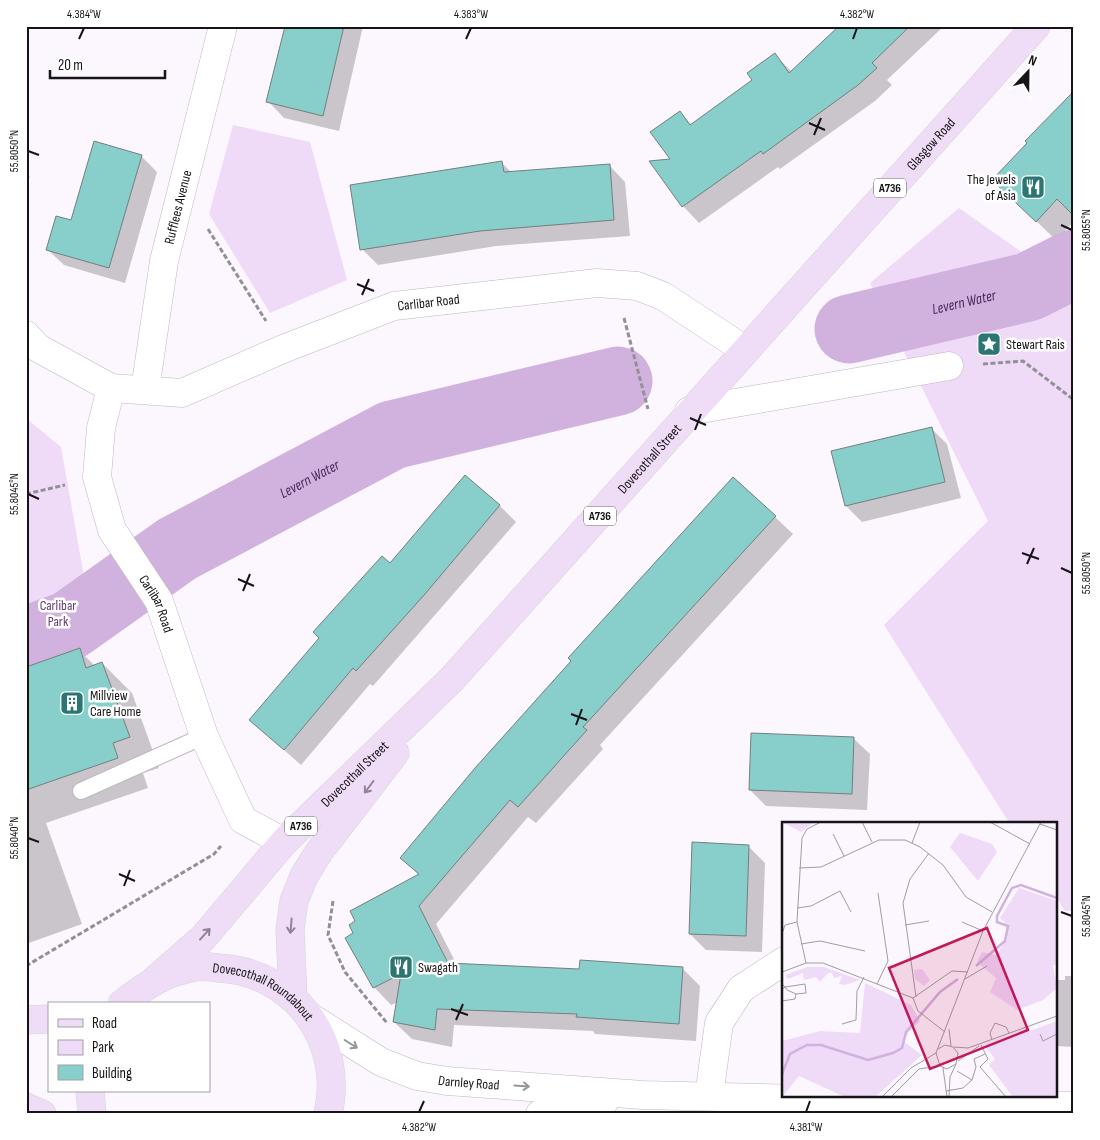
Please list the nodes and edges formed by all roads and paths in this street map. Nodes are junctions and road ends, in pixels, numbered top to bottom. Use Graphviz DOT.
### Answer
graph roads {
  1 [pos="223,26"];
  2 [pos="1036,26"];
  3 [pos="174,216"];
  4 [pos="616,284"];
  5 [pos="26,335"];
  6 [pos="283,349"];
  7 [pos="744,350"];
  8 [pos="949,366"];
  9 [pos="111,388"];
  10 [pos="145,390"];
  11 [pos="1074,400"];
  12 [pos="690,411"];
  13 [pos="658,448"];
  14 [pos="452,679"];
  15 [pos="204,736"];
  16 [pos="81,790"];
  17 [pos="243,820"];
  18 [pos="284,842"];
  19 [pos="311,866"];
  20 [pos="782,962"];
  21 [pos="26,966"];
  22 [pos="156,979"];
  23 [pos="125,1002"];
  24 [pos="301,1007"];
  25 [pos="48,1019"];
  26 [pos="26,1020"];
  27 [pos="390,1027"];
  28 [pos="90,1092"];
  29 [pos="643,1095"];
  30 [pos="709,1096"];
  31 [pos="782,1097"];
  32 [pos="898,1098"];
  33 [pos="1074,1106"];
  34 [pos="26,1107"];
  35 [pos="588,1109"];
  36 [pos="42,1114"];
  37 [pos="92,1114"];
  38 [pos="328,1114"];
  39 [pos="540,1114"];
  1 -- 3 [label="street, Rufflees Avenue"];
  2 -- 7 [label="main road, Glasgow Road / A736"];
  3 -- 6 [label="path"];
  3 -- 10 [label="street, Rufflees Avenue"];
  4 -- 6 [label="street, Carlibar Road"];
  4 -- 7 [label="street, Carlibar Road"];
  4 -- 13 [label="path"];
  5 -- 9 [label="street, Carlibar Road"];
  6 -- 10 [label="street, Carlibar Road"];
  7 -- 12 [label="main road, Dovecothall Street / A736"];
  8 -- 11 [label="path"];
  8 -- 12 [label="street"];
  9 -- 10 [label="street, Carlibar Road"];
  9 -- 15 [label="street, Carlibar Road"];
  12 -- 13 [label="main road, Dovecothall Street / A736"];
  13 -- 14 [label="main road, Dovecothall Street / A736"];
  14 -- 18 [label="main road, Dovecothall Street / A736"];
  14 -- 19 [label="main road, Dovecothall Street / A736, one-way"];
  15 -- 16 [label="lane"];
  15 -- 17 [label="street, Carlibar Road"];
  17 -- 18 [label="street"];
  17 -- 21 [label="path"];
  22 -- 18 [label="main road, Dovecothall Street / A736, one-way"];
  19 -- 24 [label="main road, Dovecothall Street / A736, one-way"];
  19 -- 27 [label="path"];
  20 -- 30 [label="street"];
  22 -- 23 [label="main road, Dovecothall Roundabout"];
  22 -- 24 [label="main road, Dovecothall Roundabout"];
  24 -- 29 [label="street, Darnley Road, one-way"];
  24 -- 38 [label="main road, Dovecothall Roundabout"];
  25 -- 26 [label="main road"];
  28 -- 37 [label="main road"];
  29 -- 30 [label="street, Darnley Road"];
  29 -- 35 [label="street, Darnley Road"];
  30 -- 31 [label="street, Darnley Road"];
  32 -- 33 [label="street, Darnley Road"];
  34 -- 36 [label="main road"];
  35 -- 39 [label="street, Darnley Road"];
}
